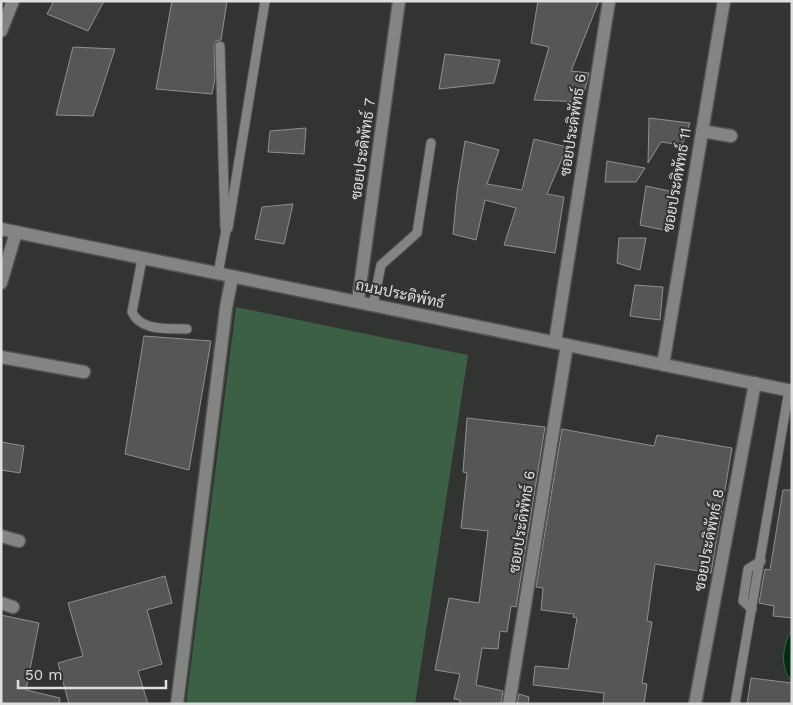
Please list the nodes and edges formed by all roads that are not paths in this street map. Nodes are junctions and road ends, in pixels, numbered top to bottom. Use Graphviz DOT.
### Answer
graph roads {
  1 [pos="13,1"];
  2 [pos="264,1"];
  3 [pos="398,1"];
  4 [pos="609,1"];
  5 [pos="724,1"];
  6 [pos="1,30"];
  7 [pos="220,46"];
  8 [pos="702,131"];
  9 [pos="731,136"];
  10 [pos="431,143"];
  11 [pos="1,229"];
  12 [pos="226,230"];
  13 [pos="16,232"];
  14 [pos="142,259"];
  15 [pos="218,274"];
  16 [pos="232,276"];
  17 [pos="1,283"];
  18 [pos="358,301"];
  19 [pos="373,305"];
  20 [pos="187,329"];
  21 [pos="561,344"];
  22 [pos="1,356"];
  23 [pos="663,365"];
  24 [pos="84,372"];
  25 [pos="755,383"];
  26 [pos="791,390"];
  27 [pos="1,536"];
  28 [pos="19,541"];
  29 [pos="177,704"];
  30 [pos="509,704"];
  31 [pos="695,704"];
  32 [pos="735,704"];
  1 -- 6 [label="street"];
  2 -- 12 [label="lane"];
  3 -- 18 [label="street, ซอยประดิพัทธ์ 7"];
  4 -- 21 [label="street, ซอยประดิพัทธ์ 6"];
  5 -- 8 [label="street, ซอยประดิพัทธ์ 11"];
  7 -- 12 [label="lane"];
  8 -- 9 [label="street"];
  8 -- 23 [label="street, ซอยประดิพัทธ์ 11"];
  10 -- 19 [label="lane"];
  11 -- 13 [label="street, ถนนประดิพัทธ์"];
  12 -- 15 [label="lane"];
  13 -- 14 [label="street, ถนนประดิพัทธ์"];
  13 -- 17 [label="street"];
  14 -- 15 [label="street, ถนนประดิพัทธ์"];
  14 -- 20 [label="lane"];
  15 -- 16 [label="street, ถนนประดิพัทธ์"];
  16 -- 18 [label="street, ถนนประดิพัทธ์"];
  16 -- 29 [label="street"];
  18 -- 19 [label="street, ถนนประดิพัทธ์"];
  19 -- 21 [label="street, ถนนประดิพัทธ์"];
  21 -- 23 [label="street, ถนนประดิพัทธ์"];
  21 -- 30 [label="street, ซอยประดิพัทธ์ 6"];
  22 -- 24 [label="street"];
  23 -- 25 [label="street, ถนนประดิพัทธ์"];
  25 -- 26 [label="street, ถนนประดิพัทธ์"];
  25 -- 31 [label="street, ซอยประดิพัทธ์ 8"];
  26 -- 32 [label="lane"];
  27 -- 28 [label="street"];
}
